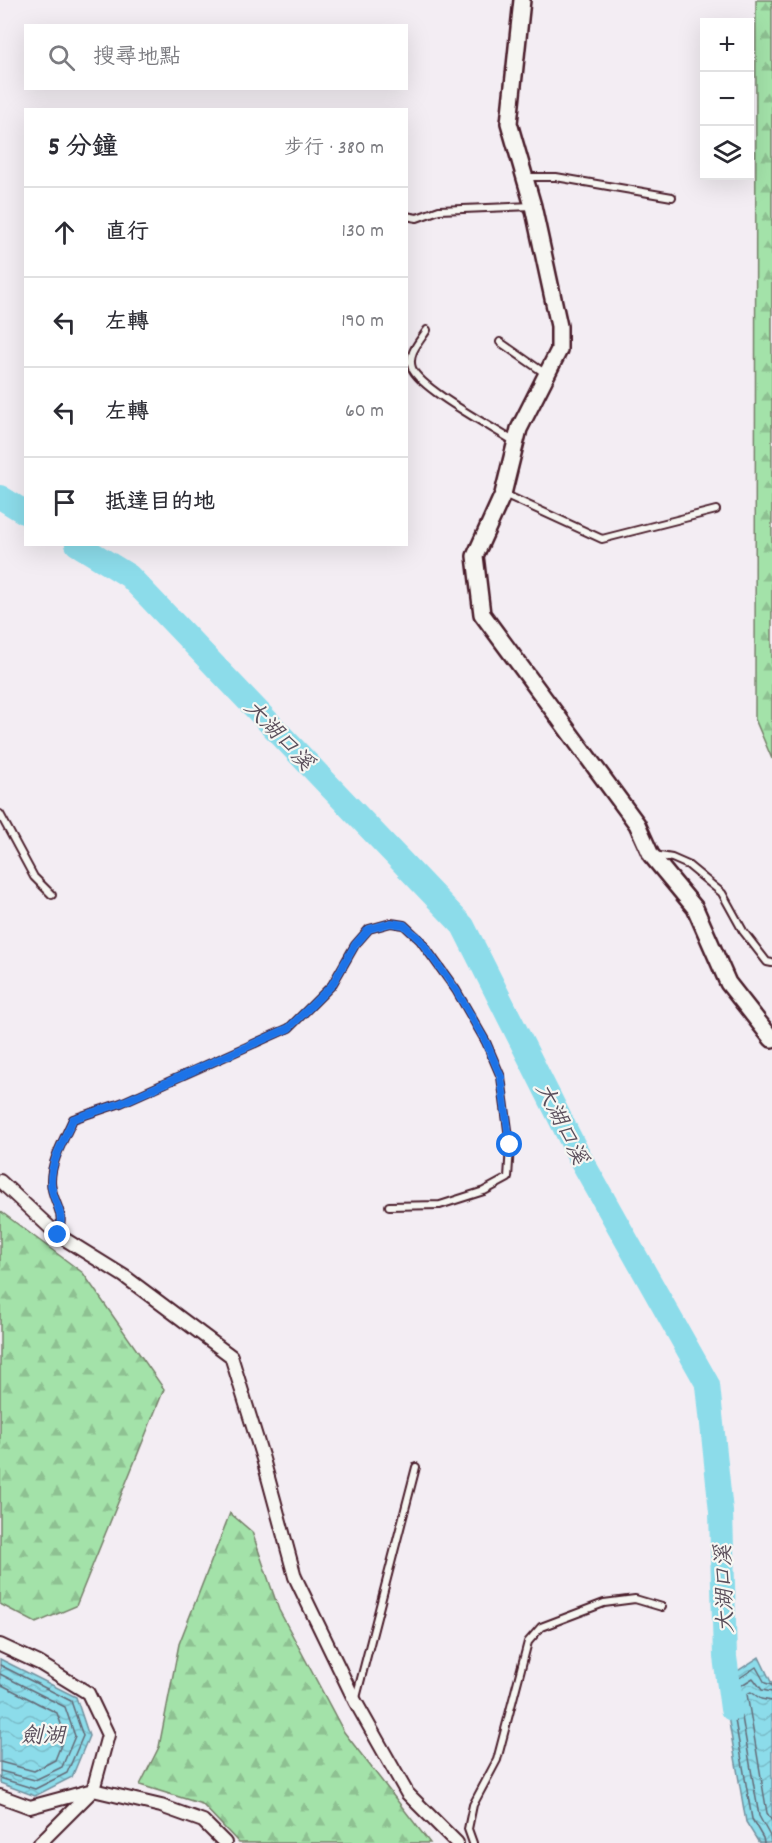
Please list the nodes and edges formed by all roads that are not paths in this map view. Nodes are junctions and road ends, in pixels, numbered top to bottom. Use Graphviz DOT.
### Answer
graph roads {
  1 [pos="522,0"];
  2 [pos="524,177"];
  3 [pos="672,197"];
  4 [pos="533,207"];
  5 [pos="408,216"];
  6 [pos="427,330"];
  7 [pos="500,342"];
  8 [pos="548,375"];
  9 [pos="516,442"];
  10 [pos="503,494"];
  11 [pos="716,510"];
  12 [pos="0,814"];
  13 [pos="651,855"];
  14 [pos="52,895"];
  15 [pos="772,963"];
  16 [pos="772,1039"];
  17 [pos="0,1181"];
  18 [pos="389,1206"];
  19 [pos="58,1235"];
  20 [pos="416,1467"];
  21 [pos="662,1607"];
  22 [pos="0,1644"];
  23 [pos="355,1701"];
  24 [pos="93,1790"];
  25 [pos="0,1796"];
  26 [pos="40,1843"];
  27 [pos="225,1843"];
  28 [pos="457,1843"];
  29 [pos="473,1843"];
  1 -- 2 [label="street"];
  2 -- 3 [label="lane"];
  2 -- 4 [label="street"];
  4 -- 5 [label="lane"];
  4 -- 8 [label="street"];
  6 -- 9 [label="lane"];
  7 -- 8 [label="lane"];
  8 -- 9 [label="street"];
  9 -- 10 [label="street"];
  10 -- 11 [label="lane"];
  10 -- 13 [label="street"];
  12 -- 14 [label="lane"];
  13 -- 15 [label="lane"];
  13 -- 16 [label="street"];
  17 -- 19 [label="street"];
  18 -- 19 [label="lane"];
  19 -- 23 [label="street"];
  20 -- 23 [label="lane"];
  21 -- 29 [label="lane"];
  22 -- 24 [label="street"];
  23 -- 28 [label="street"];
  24 -- 25 [label="street"];
  24 -- 26 [label="street"];
  24 -- 27 [label="street"];
}
